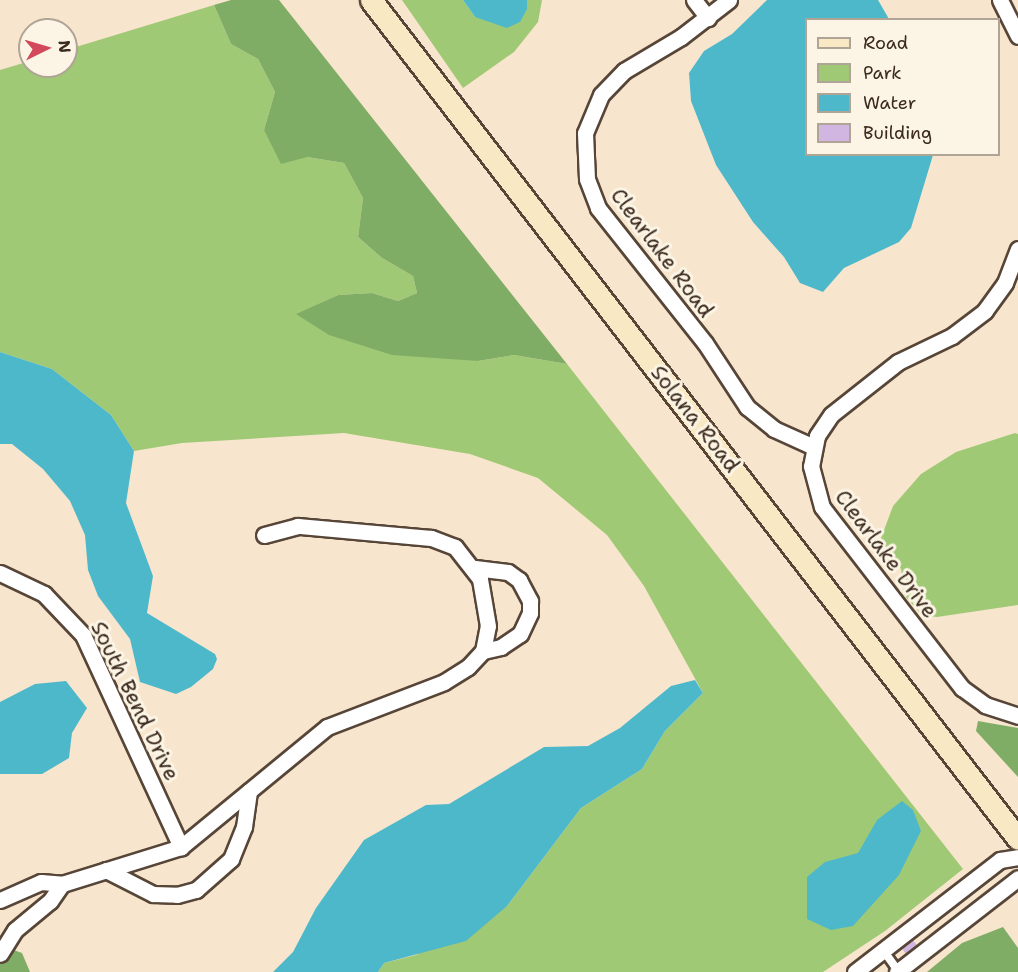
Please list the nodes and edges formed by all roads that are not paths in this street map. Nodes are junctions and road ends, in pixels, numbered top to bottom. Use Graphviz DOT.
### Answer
graph roads {
  1 [pos="371,0"];
  2 [pos="694,0"];
  3 [pos="729,0"];
  4 [pos="1000,0"];
  5 [pos="708,18"];
  6 [pos="1018,36"];
  7 [pos="1018,249"];
  8 [pos="814,447"];
  9 [pos="264,535"];
  10 [pos="475,568"];
  11 [pos="0,573"];
  12 [pos="483,651"];
  13 [pos="1018,716"];
  14 [pos="249,791"];
  15 [pos="1018,838"];
  16 [pos="181,847"];
  17 [pos="1018,857"];
  18 [pos="106,870"];
  19 [pos="1018,878"];
  20 [pos="62,884"];
  21 [pos="0,900"];
  22 [pos="883,950"];
  23 [pos="0,954"];
  24 [pos="855,972"];
  25 [pos="897,972"];
  1 -- 15 [label="street, Solana Road"];
  2 -- 5 [label="street"];
  3 -- 5 [label="street"];
  4 -- 6 [label="street"];
  5 -- 8 [label="street, Clearlake Road"];
  7 -- 8 [label="street, Clearlake Drive"];
  8 -- 13 [label="street, Clearlake Drive"];
  9 -- 10 [label="street"];
  10 -- 12 [label="street"];
  10 -- 12 [label="street"];
  11 -- 16 [label="street, South Bend Drive"];
  12 -- 14 [label="street"];
  14 -- 16 [label="street"];
  14 -- 18 [label="street"];
  16 -- 18 [label="street"];
  17 -- 22 [label="street"];
  18 -- 20 [label="street"];
  19 -- 25 [label="street"];
  20 -- 21 [label="street"];
  20 -- 23 [label="street"];
  22 -- 24 [label="street"];
  22 -- 25 [label="lane"];
}
